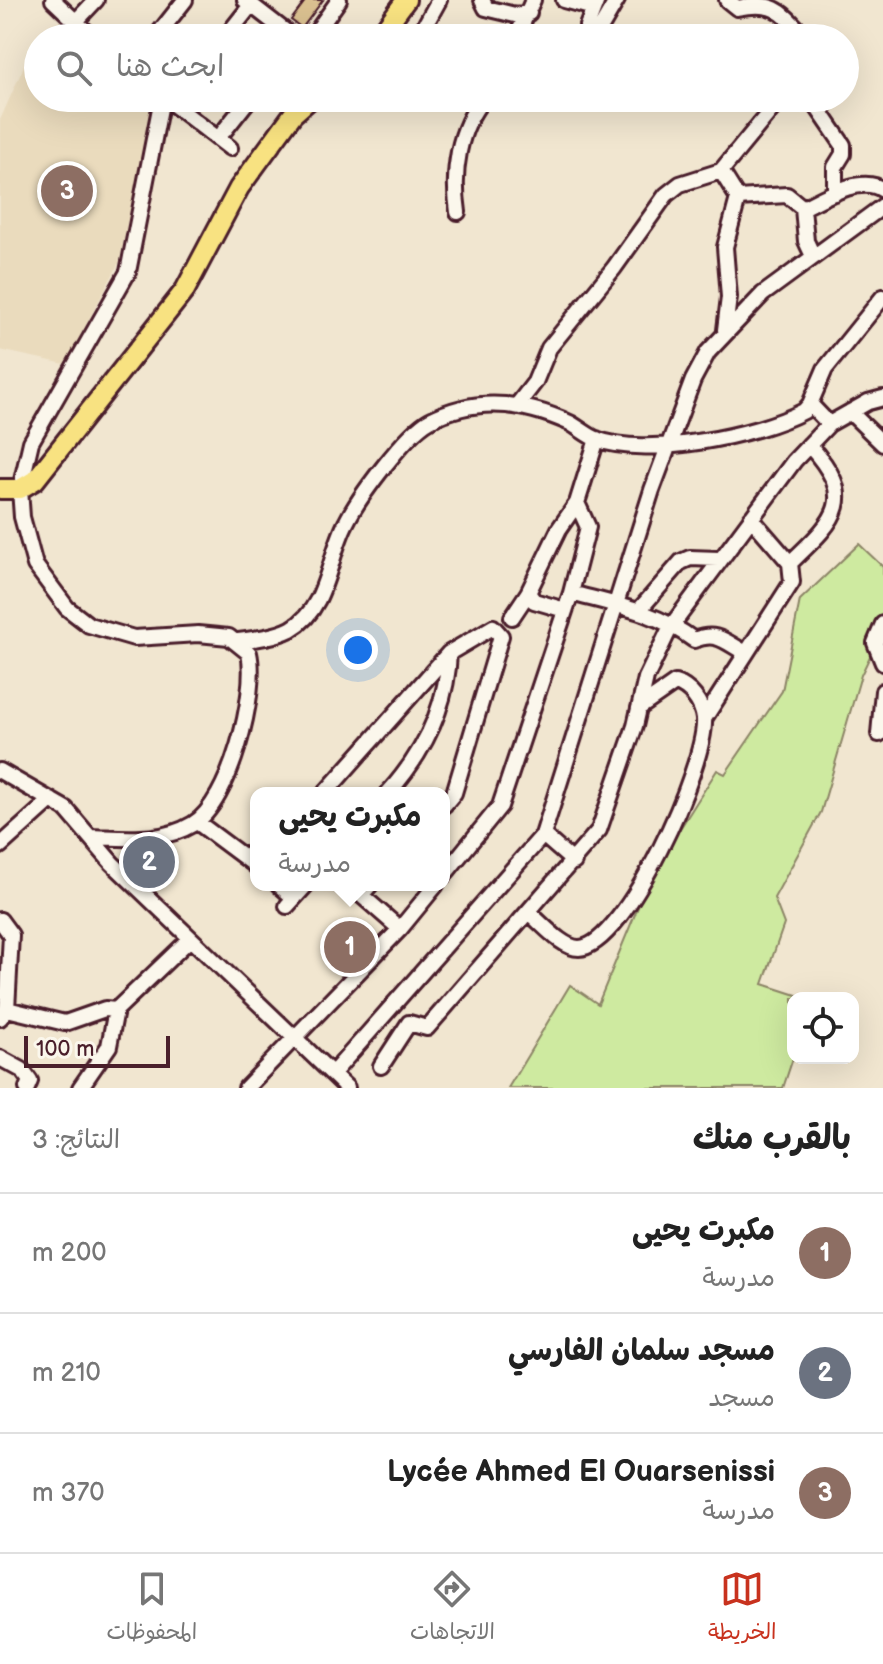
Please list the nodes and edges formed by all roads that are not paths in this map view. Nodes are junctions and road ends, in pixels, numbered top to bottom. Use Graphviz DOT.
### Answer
graph roads {
  1 [pos="53,0"];
  2 [pos="96,0"];
  3 [pos="185,0"];
  4 [pos="339,0"];
  5 [pos="406,0"];
  6 [pos="439,0"];
  7 [pos="482,0"];
  8 [pos="564,0"];
  9 [pos="617,0"];
  10 [pos="727,0"];
  11 [pos="248,2"];
  12 [pos="596,4"];
  13 [pos="531,6"];
  14 [pos="80,17"];
  15 [pos="78,24"];
  16 [pos="166,24"];
  17 [pos="234,24"];
  18 [pos="276,24"];
  19 [pos="322,24"];
  20 [pos="388,24"];
  21 [pos="428,24"];
  22 [pos="588,24"];
  23 [pos="603,24"];
  24 [pos="793,24"];
  25 [pos="160,112"];
  26 [pos="182,112"];
  27 [pos="239,112"];
  28 [pos="295,112"];
  29 [pos="472,112"];
  30 [pos="769,112"];
  31 [pos="820,112"];
  32 [pos="224,131"];
  33 [pos="230,148"];
  34 [pos="721,171"];
  35 [pos="883,190"];
  36 [pos="835,193"];
  37 [pos="738,198"];
  38 [pos="883,206"];
  39 [pos="803,208"];
  40 [pos="458,212"];
  41 [pos="813,256"];
  42 [pos="883,297"];
  43 [pos="725,330"];
  44 [pos="883,398"];
  45 [pos="518,404"];
  46 [pos="810,404"];
  47 [pos="850,412"];
  48 [pos="829,424"];
  49 [pos="597,439"];
  50 [pos="671,443"];
  51 [pos="883,444"];
  52 [pos="809,445"];
  53 [pos="0,489"];
  54 [pos="20,489"];
  55 [pos="577,503"];
  56 [pos="751,518"];
  57 [pos="718,559"];
  58 [pos="790,563"];
  59 [pos="528,593"];
  60 [pos="571,593"];
  61 [pos="618,606"];
  62 [pos="640,609"];
  63 [pos="565,610"];
  64 [pos="512,617"];
  65 [pos="673,624"];
  66 [pos="883,624"];
  67 [pos="237,641"];
  68 [pos="744,652"];
  69 [pos="449,653"];
  70 [pos="883,663"];
  71 [pos="883,691"];
  72 [pos="639,708"];
  73 [pos="704,719"];
  74 [pos="879,734"];
  75 [pos="0,771"];
  76 [pos="330,787"];
  77 [pos="393,787"];
  78 [pos="450,798"];
  79 [pos="51,800"];
  80 [pos="197,822"];
  81 [pos="543,835"];
  82 [pos="90,837"];
  83 [pos="0,846"];
  84 [pos="574,862"];
  85 [pos="250,867"];
  86 [pos="450,868"];
  87 [pos="283,891"];
  88 [pos="300,891"];
  89 [pos="365,891"];
  90 [pos="431,891"];
  91 [pos="529,913"];
  92 [pos="0,920"];
  93 [pos="400,929"];
  94 [pos="190,939"];
  95 [pos="116,1010"];
  96 [pos="4,1013"];
  97 [pos="296,1038"];
  98 [pos="0,1058"];
  99 [pos="381,1066"];
  100 [pos="333,1073"];
  101 [pos="27,1088"];
  102 [pos="80,1088"];
  103 [pos="246,1088"];
  104 [pos="347,1088"];
  1 -- 15 [label="street"];
  2 -- 14 [label="street"];
  3 -- 16 [label="street"];
  4 -- 19 [label="street"];
  5 -- 20 [label="main road"];
  6 -- 21 [label="street"];
  7 -- 13 [label="street"];
  8 -- 12 [label="street"];
  9 -- 23 [label="street"];
  10 -- 24 [label="street"];
  11 -- 17 [label="street"];
  11 -- 18 [label="street"];
  12 -- 22 [label="street"];
  25 -- 54 [label="street"];
  26 -- 33 [label="street"];
  27 -- 32 [label="street"];
  28 -- 54 [label="main road"];
  29 -- 40 [label="street"];
  30 -- 34 [label="street"];
  31 -- 36 [label="street"];
  34 -- 37 [label="street"];
  34 -- 45 [label="street"];
  35 -- 36 [label="street"];
  36 -- 39 [label="street"];
  37 -- 39 [label="street"];
  37 -- 43 [label="street"];
  38 -- 41 [label="street"];
  39 -- 41 [label="street"];
  41 -- 43 [label="street"];
  42 -- 46 [label="street"];
  43 -- 50 [label="street"];
  44 -- 47 [label="street"];
  45 -- 49 [label="street"];
  45 -- 67 [label="street"];
  46 -- 48 [label="street"];
  46 -- 50 [label="street"];
  47 -- 48 [label="street"];
  47 -- 51 [label="street"];
  48 -- 52 [label="street"];
  49 -- 50 [label="street"];
  49 -- 55 [label="street"];
  50 -- 61 [label="street"];
  52 -- 56 [label="street"];
  52 -- 58 [label="street"];
  53 -- 54 [label="main road"];
  54 -- 67 [label="street"];
  55 -- 59 [label="street"];
  55 -- 60 [label="street"];
  56 -- 57 [label="street"];
  56 -- 58 [label="street"];
  57 -- 62 [label="street"];
  57 -- 65 [label="street"];
  58 -- 68 [label="street"];
  59 -- 63 [label="street"];
  59 -- 64 [label="street"];
  60 -- 61 [label="street"];
  60 -- 63 [label="street"];
  61 -- 62 [label="street"];
  61 -- 81 [label="street"];
  62 -- 65 [label="street"];
  63 -- 86 [label="street"];
  65 -- 68 [label="street"];
  65 -- 72 [label="street"];
  66 -- 70 [label="street"];
  67 -- 80 [label="street"];
  68 -- 73 [label="street"];
  69 -- 76 [label="street"];
  69 -- 77 [label="street"];
  69 -- 78 [label="street"];
  71 -- 74 [label="street"];
  72 -- 73 [label="street"];
  72 -- 84 [label="street"];
  73 -- 91 [label="street"];
  75 -- 79 [label="street"];
  79 -- 82 [label="street"];
  79 -- 83 [label="street"];
  80 -- 82 [label="street"];
  80 -- 85 [label="street"];
  81 -- 84 [label="street"];
  81 -- 100 [label="street"];
  82 -- 94 [label="street"];
  84 -- 91 [label="street"];
  87 -- 88 [label="street"];
  89 -- 93 [label="street"];
  90 -- 93 [label="street"];
  91 -- 99 [label="street"];
  92 -- 96 [label="street"];
  93 -- 97 [label="street"];
  94 -- 95 [label="street"];
  94 -- 97 [label="street"];
  95 -- 96 [label="street"];
  95 -- 102 [label="street"];
  97 -- 100 [label="street"];
  97 -- 103 [label="street"];
  98 -- 101 [label="street"];
  100 -- 104 [label="street"];
}
